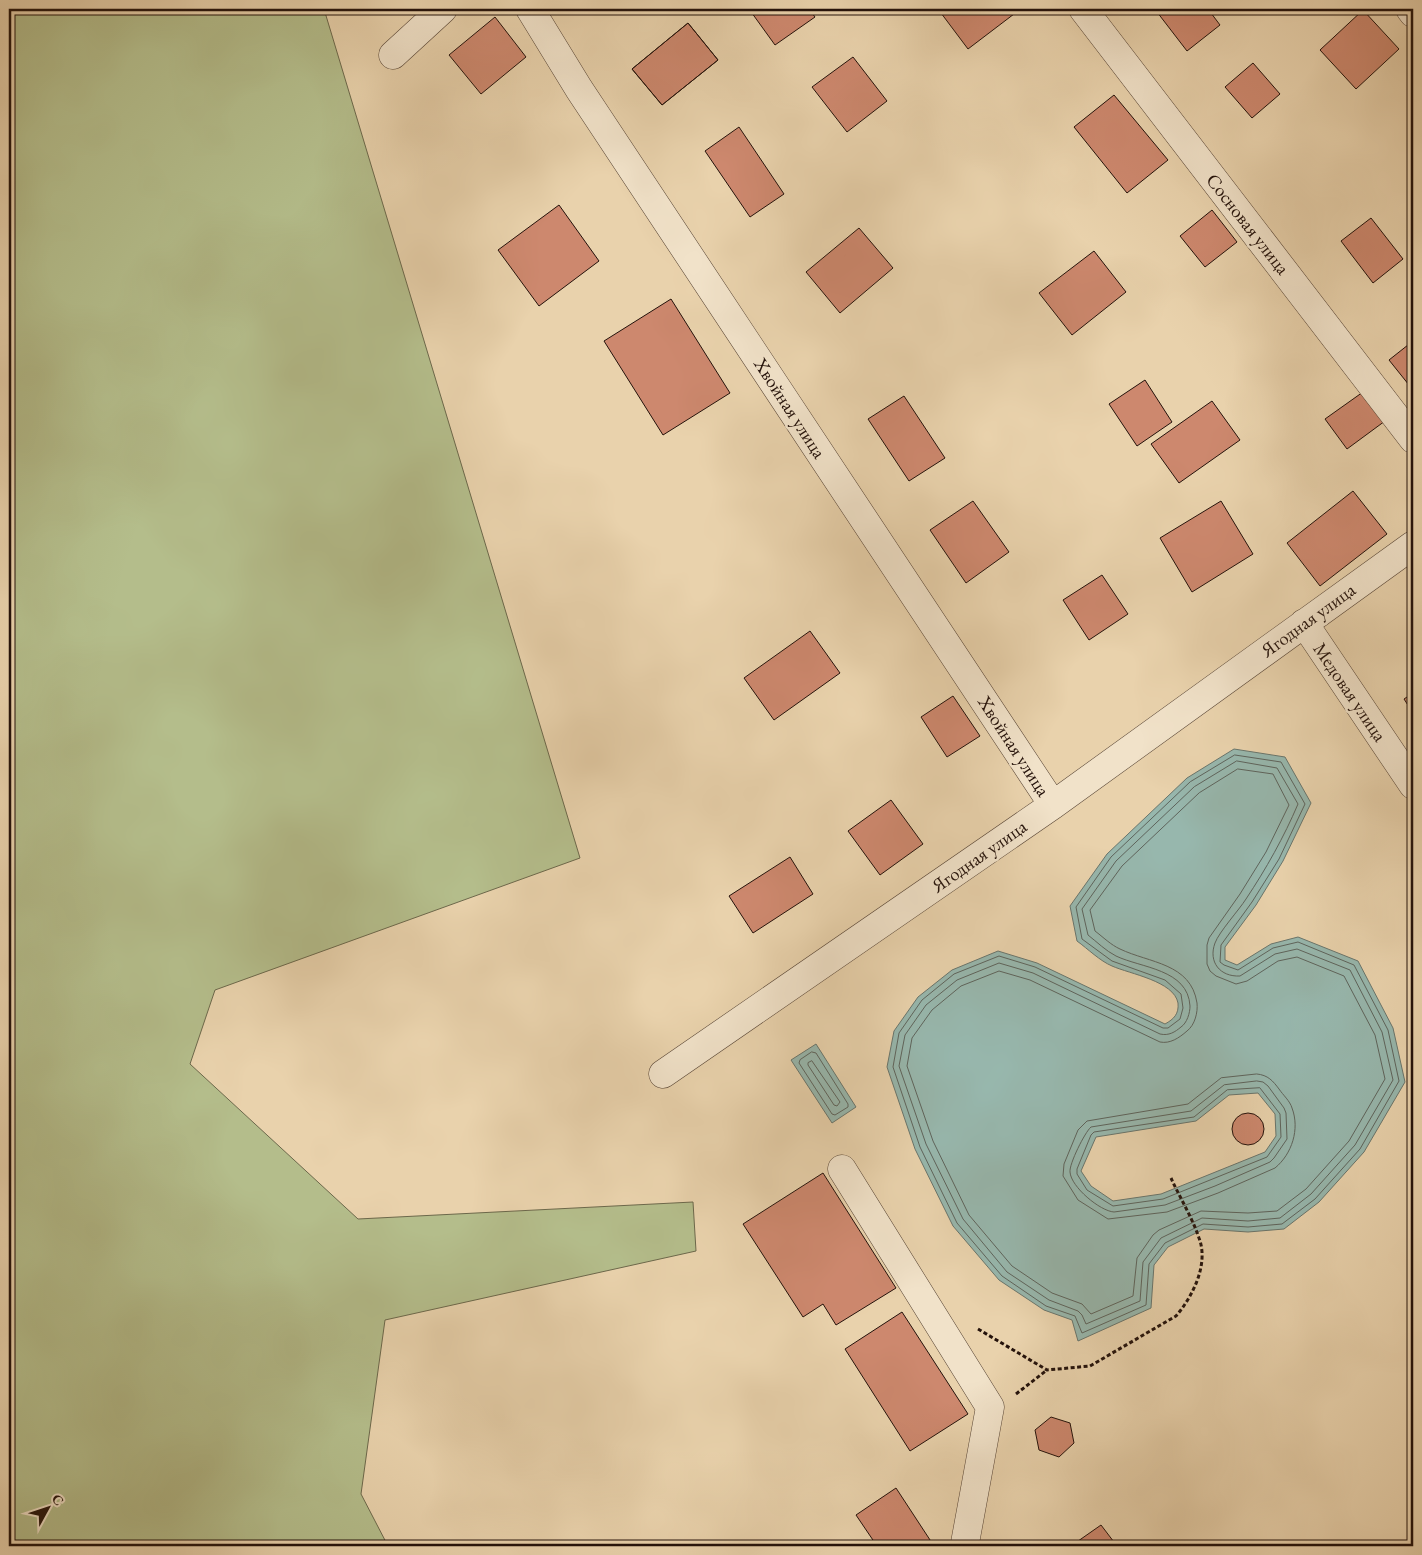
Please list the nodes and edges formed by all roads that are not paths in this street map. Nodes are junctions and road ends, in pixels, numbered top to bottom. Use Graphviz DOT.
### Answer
graph roads {
  1 [pos="443,9"];
  2 [pos="530,9"];
  3 [pos="1083,9"];
  4 [pos="1410,9"];
  5 [pos="1413,13"];
  6 [pos="393,55"];
  7 [pos="1413,439"];
  8 [pos="1413,545"];
  9 [pos="1304,623"];
  10 [pos="1413,785"];
  11 [pos="1053,806"];
  12 [pos="663,1074"];
  13 [pos="842,1169"];
  14 [pos="966,1546"];
  1 -- 6 [label="street"];
  2 -- 11 [label="street, Хвойная улица"];
  3 -- 7 [label="street, Сосновая улица"];
  4 -- 5 [label="street"];
  8 -- 9 [label="street, Ягодная улица"];
  9 -- 10 [label="street, Медовая улица"];
  9 -- 11 [label="street, Ягодная улица"];
  11 -- 12 [label="street, Ягодная улица"];
  13 -- 14 [label="street"];
}
